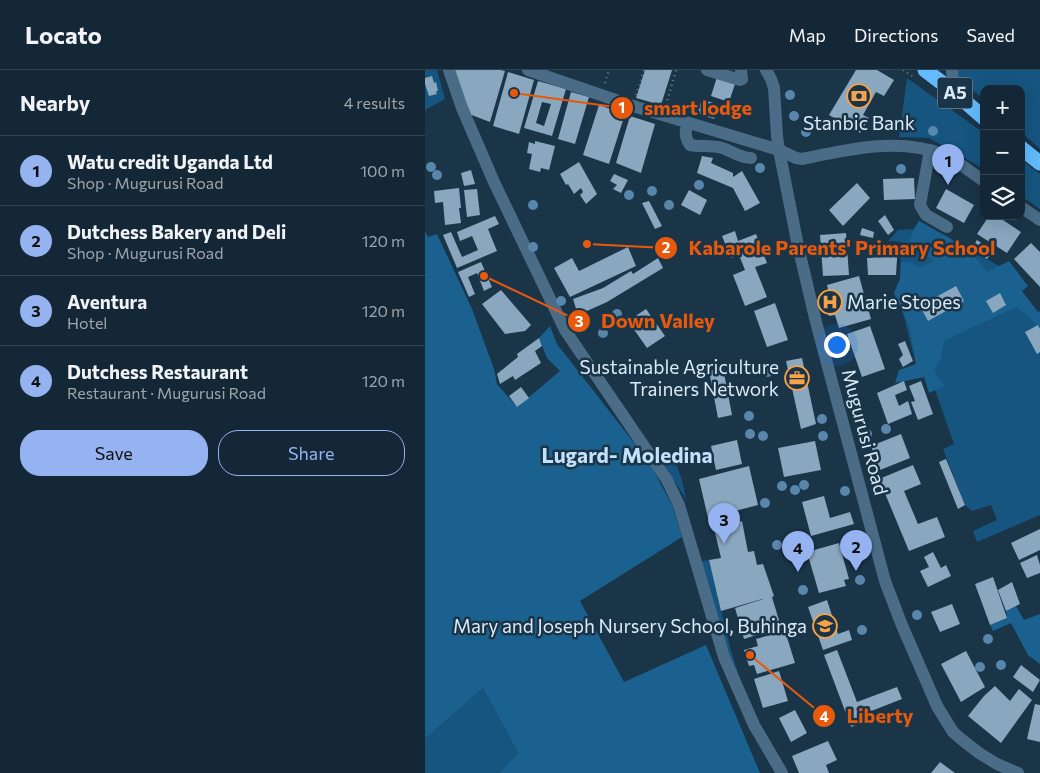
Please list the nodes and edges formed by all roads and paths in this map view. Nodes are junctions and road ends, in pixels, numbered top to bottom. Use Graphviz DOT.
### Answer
graph roads {
  1 [pos="449,70"];
  2 [pos="528,70"];
  3 [pos="644,70"];
  4 [pos="676,70"];
  5 [pos="707,70"];
  6 [pos="741,70"];
  7 [pos="765,70"];
  8 [pos="925,70"];
  9 [pos="952,70"];
  10 [pos="954,92"];
  11 [pos="633,106"];
  12 [pos="663,115"];
  13 [pos="980,115"];
  14 [pos="689,123"];
  15 [pos="779,150"];
  16 [pos="930,150"];
  17 [pos="1025,151"];
  18 [pos="751,158"];
  19 [pos="1040,163"];
  20 [pos="980,178"];
  21 [pos="1025,210"];
  22 [pos="1040,220"];
  23 [pos="947,227"];
  24 [pos="781,773"];
  25 [pos="1018,773"];
  1 -- 24 [label="street"];
  2 -- 11 [label="street"];
  3 -- 11 [label="path"];
  4 -- 12 [label="path"];
  5 -- 6 [label="street"];
  7 -- 15 [label="street, Mugurusi Road"];
  8 -- 10 [label="highway, A5"];
  9 -- 10 [label="street"];
  10 -- 13 [label="highway, A5"];
  11 -- 12 [label="street"];
  12 -- 14 [label="street"];
  14 -- 15 [label="street"];
  14 -- 18 [label="street"];
  15 -- 16 [label="street"];
  15 -- 25 [label="street, Mugurusi Road"];
  16 -- 20 [label="street"];
  16 -- 23 [label="street"];
  17 -- 19 [label="highway"];
  21 -- 22 [label="street"];
}
